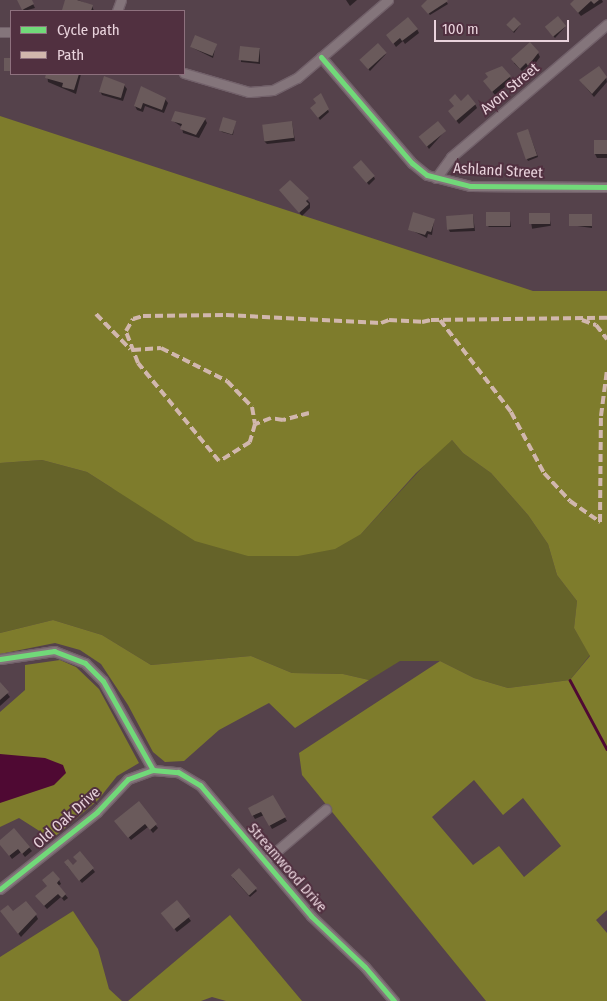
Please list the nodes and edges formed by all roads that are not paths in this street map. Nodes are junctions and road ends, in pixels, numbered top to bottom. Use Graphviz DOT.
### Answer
graph roads {
  1 [pos="388,0"];
  2 [pos="607,24"];
  3 [pos="321,57"];
  4 [pos="185,73"];
  5 [pos="436,178"];
  6 [pos="607,187"];
  7 [pos="0,659"];
  8 [pos="153,770"];
  9 [pos="326,809"];
  10 [pos="265,862"];
  11 [pos="0,889"];
  12 [pos="394,1001"];
  1 -- 3 [label="street"];
  2 -- 5 [label="street, Avon Street"];
  3 -- 4 [label="street"];
  3 -- 5 [label="street, Ashland Street"];
  5 -- 6 [label="street, Ashland Street"];
  7 -- 8 [label="street"];
  8 -- 10 [label="street, Streamwood Drive"];
  8 -- 11 [label="street, Old Oak Drive"];
  9 -- 10 [label="street"];
  10 -- 12 [label="street, Streamwood Drive"];
}
